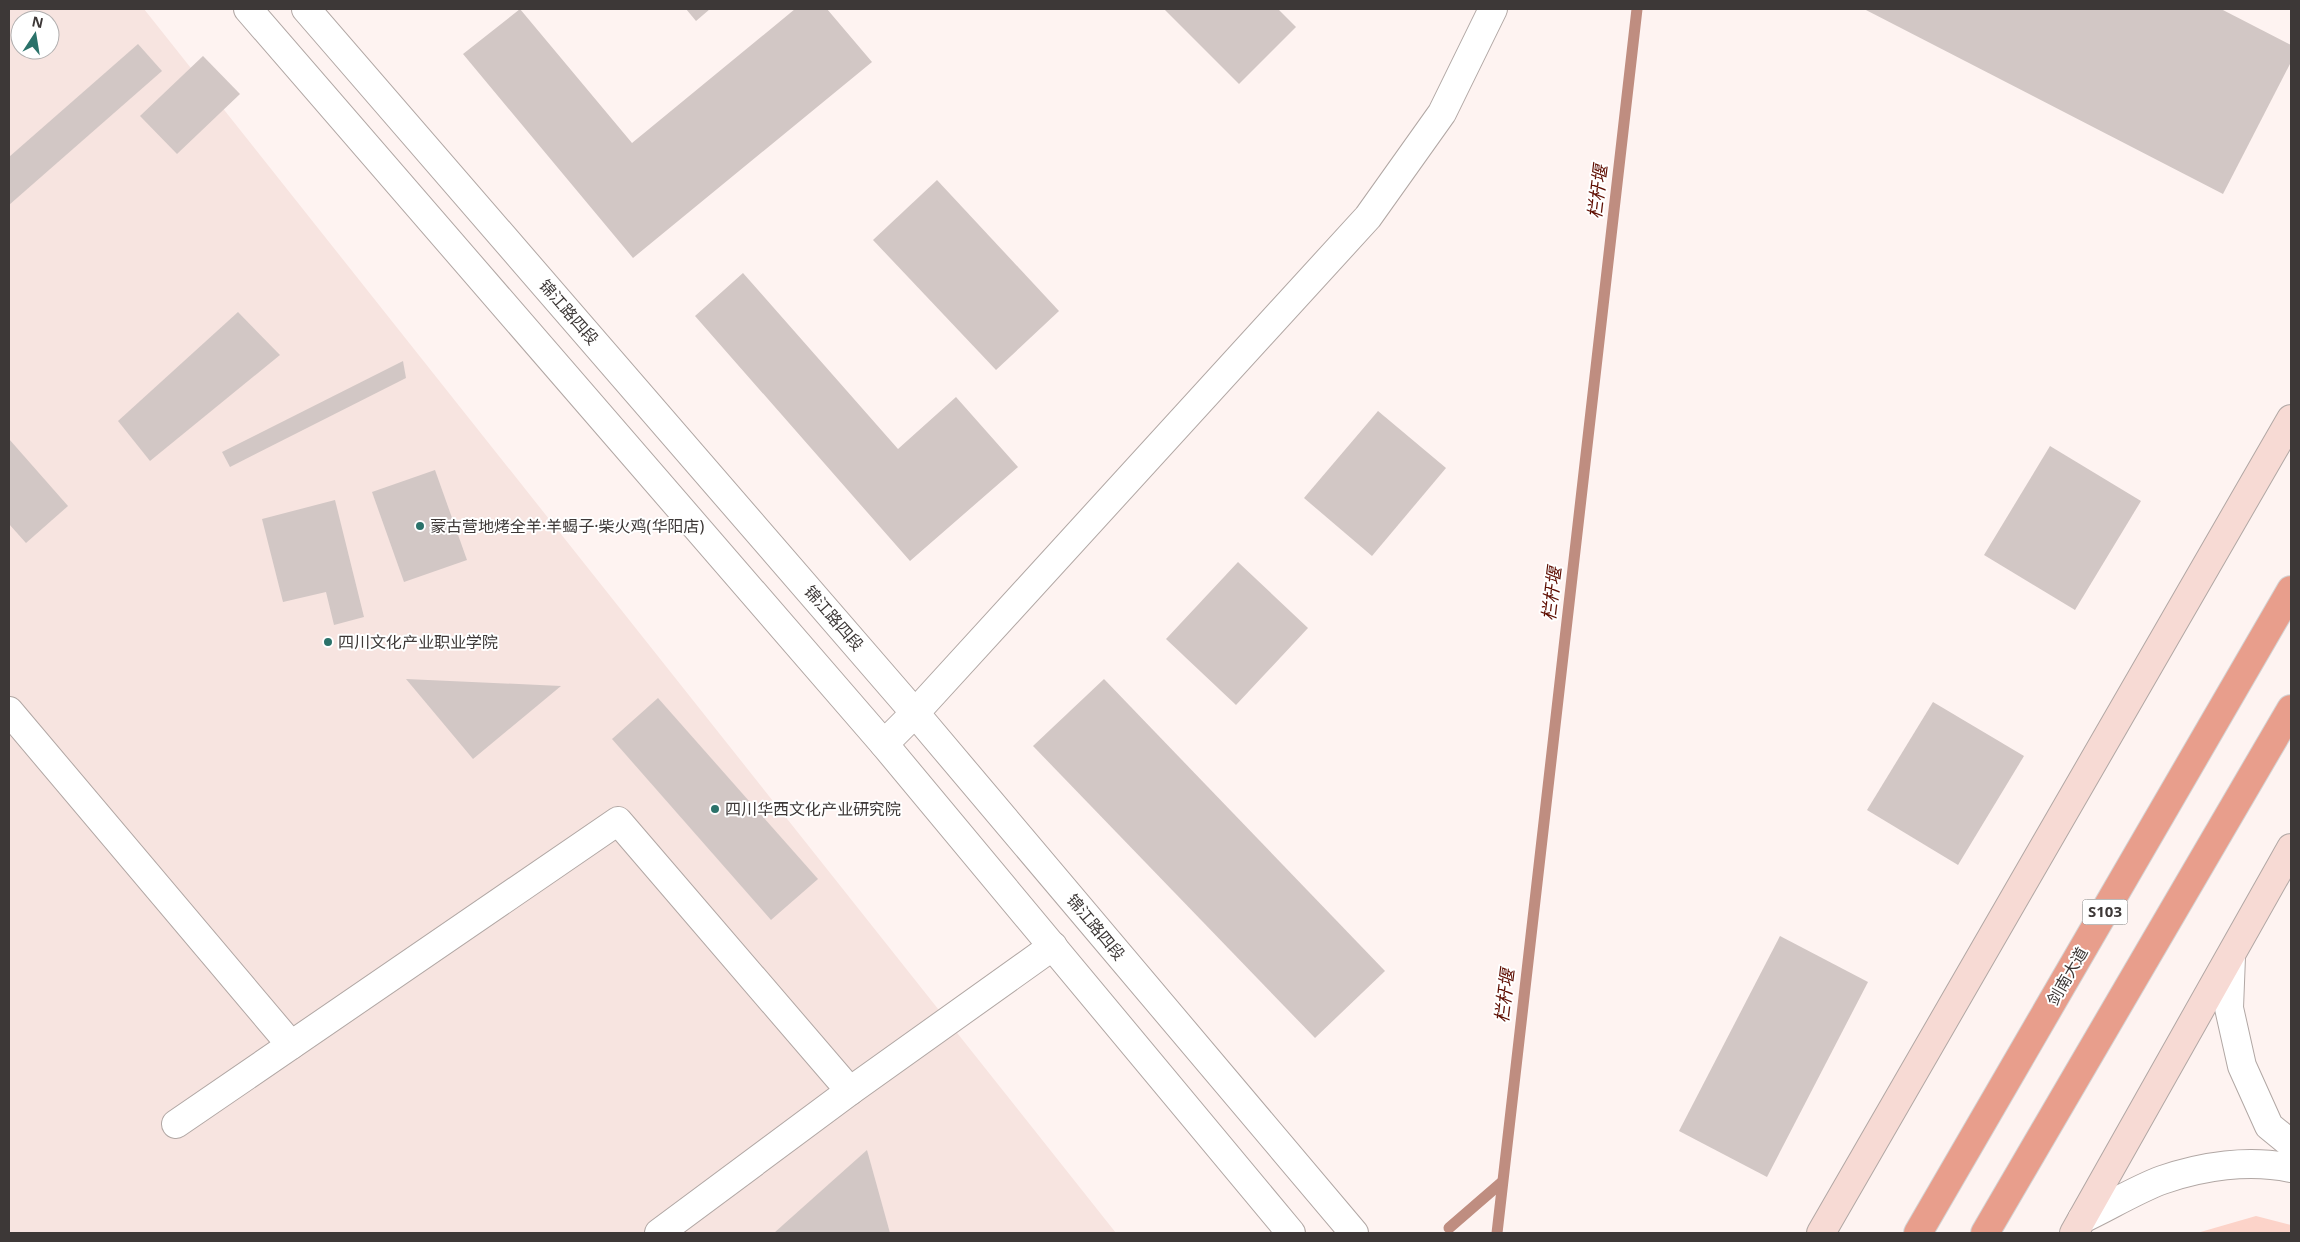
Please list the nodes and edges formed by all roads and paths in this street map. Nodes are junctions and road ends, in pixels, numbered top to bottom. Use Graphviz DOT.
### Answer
graph roads {
  1 [pos="248,9"];
  2 [pos="306,9"];
  3 [pos="1493,9"];
  4 [pos="2291,419"];
  5 [pos="2291,590"];
  6 [pos="2291,709"];
  7 [pos="9,711"];
  8 [pos="916,713"];
  9 [pos="884,744"];
  10 [pos="2291,746"];
  11 [pos="2246,786"];
  12 [pos="2291,848"];
  13 [pos="1053,946"];
  14 [pos="2231,957"];
  15 [pos="291,1045"];
  16 [pos="850,1090"];
  17 [pos="176,1124"];
  18 [pos="2291,1144"];
  19 [pos="2291,1168"];
  20 [pos="2078,1226"];
  21 [pos="659,1233"];
  22 [pos="1291,1233"];
  23 [pos="1354,1233"];
  24 [pos="1821,1233"];
  25 [pos="1918,1233"];
  26 [pos="1985,1233"];
  1 -- 9 [label="street"];
  2 -- 8 [label="street, 锦江路四段"];
  3 -- 8 [label="street"];
  4 -- 24 [label="main road"];
  5 -- 25 [label="highway, 剑南大道 / S103"];
  6 -- 11 [label="highway"];
  7 -- 15 [label="street"];
  8 -- 9 [label="street"];
  8 -- 23 [label="street, 锦江路四段"];
  9 -- 13 [label="street"];
  10 -- 11 [label="highway"];
  11 -- 26 [label="highway"];
  12 -- 14 [label="main road"];
  13 -- 16 [label="street"];
  13 -- 22 [label="street"];
  14 -- 18 [label="street"];
  14 -- 20 [label="main road"];
  15 -- 16 [label="street"];
  15 -- 17 [label="street"];
  16 -- 21 [label="street"];
  19 -- 20 [label="street"];
}
